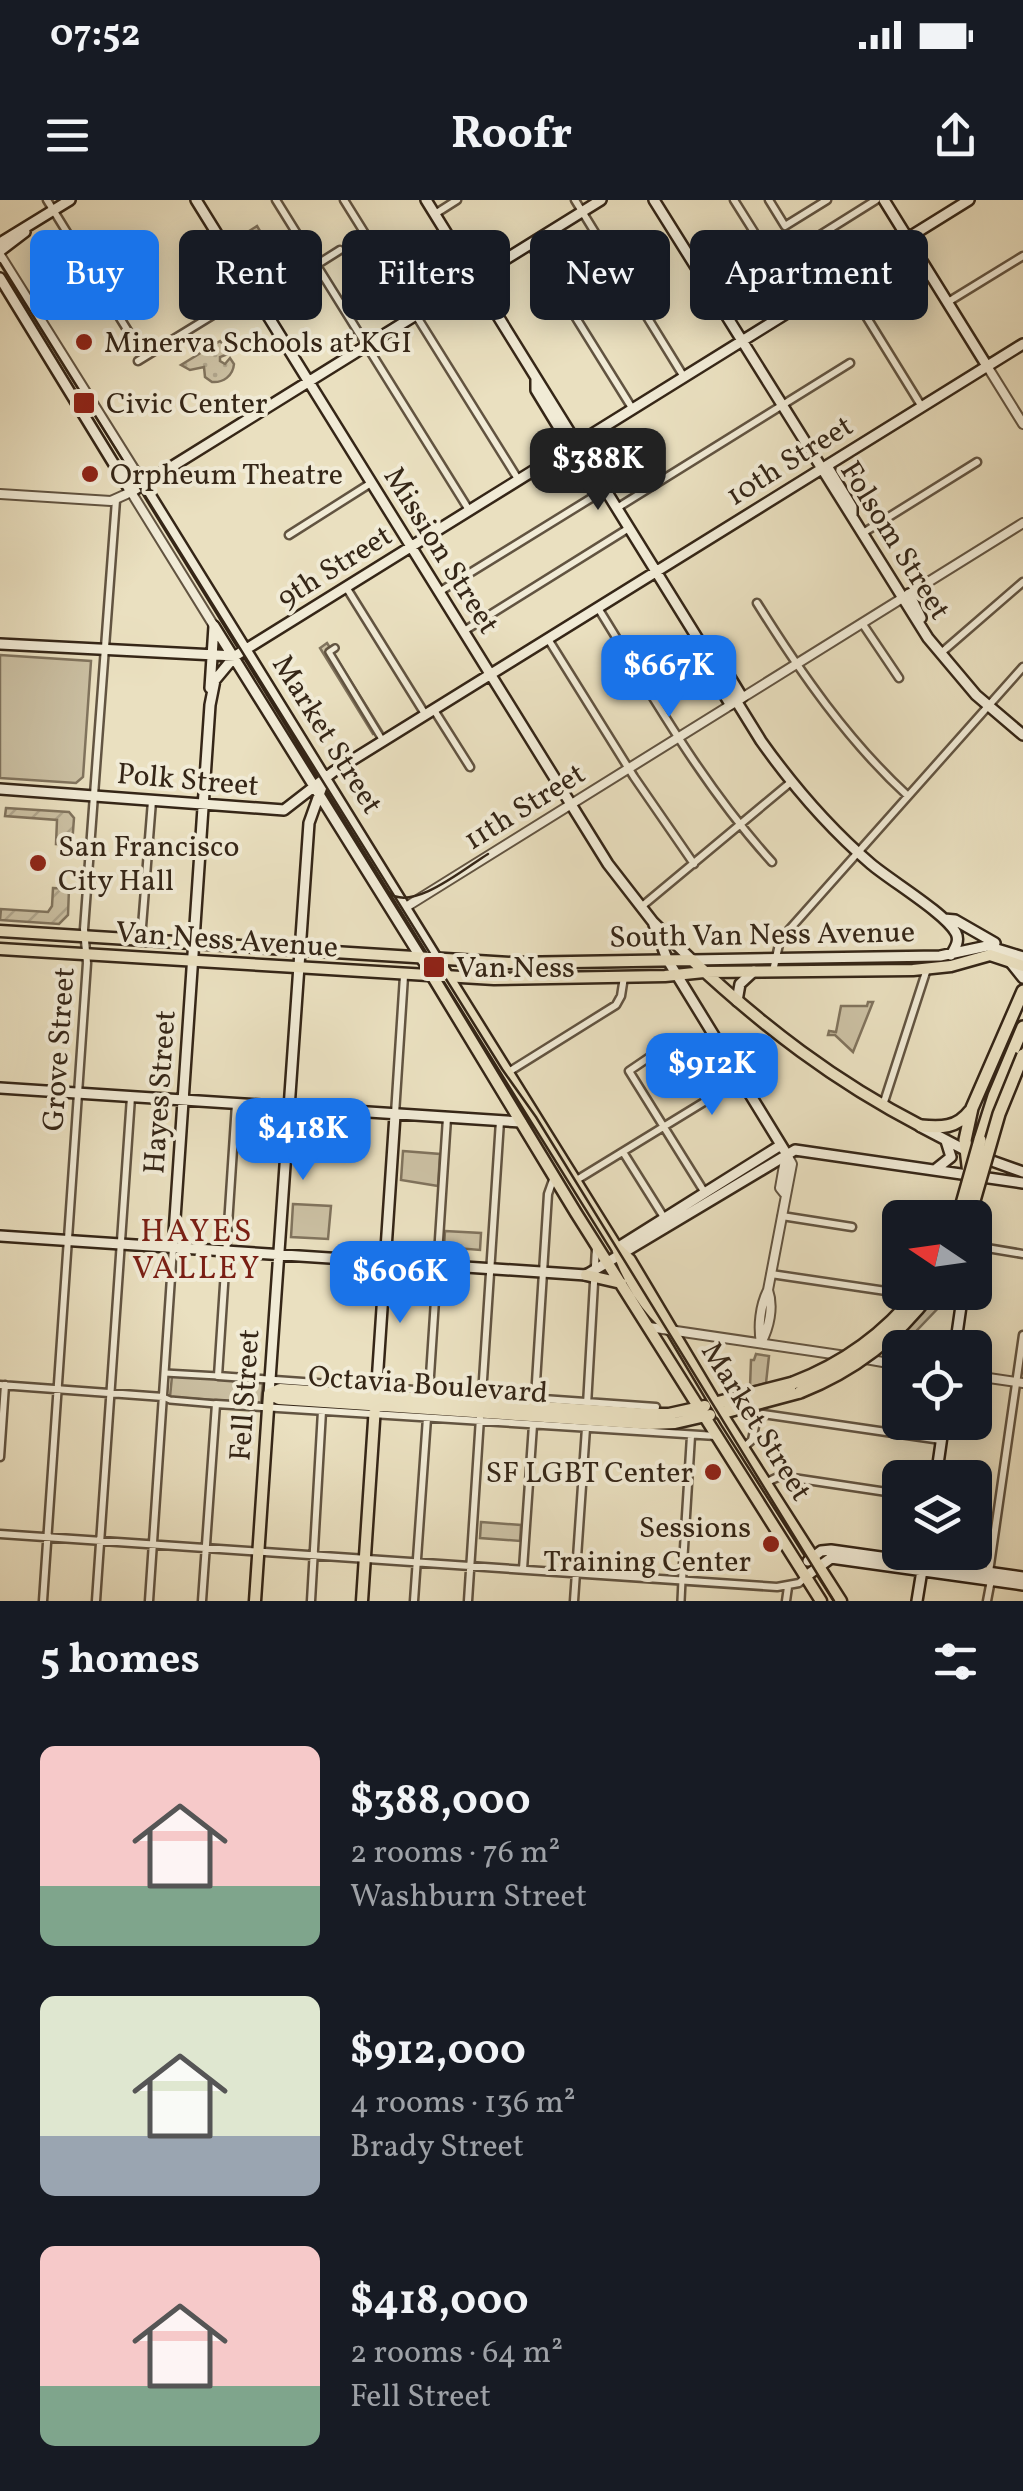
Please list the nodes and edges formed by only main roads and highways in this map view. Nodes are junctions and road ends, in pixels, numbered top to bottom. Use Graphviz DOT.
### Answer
graph roads {
  1 [pos="70,200"];
  2 [pos="196,200"];
  3 [pos="426,200"];
  4 [pos="600,200"];
  5 [pos="654,200"];
  6 [pos="884,200"];
  7 [pos="968,200"];
  8 [pos="34,222"];
  9 [pos="445,230"];
  10 [pos="903,230"];
  11 [pos="921,230"];
  12 [pos="0,243"];
  13 [pos="0,253"];
  14 [pos="510,256"];
  15 [pos="928,270"];
  16 [pos="0,278"];
  17 [pos="408,320"];
  18 [pos="501,320"];
  19 [pos="777,320"];
  20 [pos="742,341"];
  21 [pos="1023,344"];
  22 [pos="987,366"];
  23 [pos="308,382"];
  24 [pos="574,444"];
  25 [pos="824,468"];
  26 [pos="136,472"];
  27 [pos="137,488"];
  28 [pos="411,546"];
  29 [pos="656,572"];
  30 [pos="214,626"];
  31 [pos="0,644"];
  32 [pos="246,650"];
  33 [pos="211,656"];
  34 [pos="234,656"];
  35 [pos="491,675"];
  36 [pos="210,705"];
  37 [pos="1023,735"];
  38 [pos="326,776"];
  39 [pos="317,788"];
  40 [pos="0,789"];
  41 [pos="204,804"];
  42 [pos="944,919"];
  43 [pos="653,922"];
  44 [pos="0,931"];
  45 [pos="194,944"];
  46 [pos="0,949"];
  47 [pos="300,951"];
  48 [pos="951,954"];
  49 [pos="1008,955"];
  50 [pos="912,957"];
  51 [pos="1023,957"];
  52 [pos="422,958"];
  53 [pos="438,959"];
  54 [pos="668,959"];
  55 [pos="692,960"];
  56 [pos="193,962"];
  57 [pos="928,963"];
  58 [pos="773,965"];
  59 [pos="1023,966"];
  60 [pos="298,970"];
  61 [pos="888,970"];
  62 [pos="754,971"];
  63 [pos="704,972"];
  64 [pos="678,974"];
  65 [pos="433,977"];
  66 [pos="450,978"];
  67 [pos="1023,978"];
  68 [pos="1023,991"];
  69 [pos="736,1001"];
  70 [pos="1023,1026"];
  71 [pos="1023,1056"];
  72 [pos="0,1088"];
  73 [pos="184,1100"];
  74 [pos="289,1108"];
  75 [pos="972,1108"];
  76 [pos="395,1114"];
  77 [pos="521,1122"];
  78 [pos="921,1126"];
  79 [pos="946,1141"];
  80 [pos="783,1149"];
  81 [pos="970,1152"];
  82 [pos="986,1159"];
  83 [pos="936,1169"];
  84 [pos="1023,1172"];
  85 [pos="976,1175"];
  86 [pos="558,1181"];
  87 [pos="1023,1183"];
  88 [pos="970,1200"];
  89 [pos="970,1200"];
  90 [pos="972,1200"];
  91 [pos="668,1222"];
  92 [pos="0,1236"];
  93 [pos="173,1248"];
  94 [pos="616,1252"];
  95 [pos="279,1256"];
  96 [pos="385,1262"];
  97 [pos="593,1274"];
  98 [pos="621,1283"];
  99 [pos="900,1310"];
  100 [pos="916,1310"];
  101 [pos="797,1387"];
  102 [pos="270,1394"];
  103 [pos="375,1401"];
  104 [pos="656,1407"];
  105 [pos="718,1408"];
  106 [pos="704,1412"];
  107 [pos="669,1414"];
  108 [pos="587,1415"];
  109 [pos="882,1560"];
  110 [pos="809,1570"];
  111 [pos="922,1570"];
  112 [pos="961,1570"];
  113 [pos="990,1576"];
  114 [pos="1023,1578"];
  115 [pos="1023,1586"];
  116 [pos="255,1601"];
  117 [pos="362,1601"];
  118 [pos="821,1601"];
  119 [pos="833,1601"];
  120 [pos="841,1601"];
  121 [pos="917,1601"];
  1 -- 8 [label="main road"];
  2 -- 23 [label="main road, Mission Street"];
  3 -- 9 [label="main road"];
  4 -- 14 [label="main road"];
  5 -- 20 [label="main road, Folsom Street"];
  6 -- 10 [label="main road"];
  7 -- 11 [label="main road, 9th Street"];
  8 -- 12 [label="main road"];
  8 -- 13 [label="main road"];
  15 -- 22 [label="main road"];
  16 -- 27 [label="main road, Market Street"];
  17 -- 23 [label="main road"];
  18 -- 24 [label="main road"];
  19 -- 20 [label="main road, 9th Street"];
  20 -- 24 [label="main road, 9th Street"];
  20 -- 25 [label="main road, Folsom Street"];
  21 -- 22 [label="main road, 10th Street"];
  22 -- 25 [label="main road, 10th Street"];
  23 -- 27 [label="main road"];
  23 -- 28 [label="main road, Mission Street"];
  24 -- 28 [label="main road, 9th Street"];
  24 -- 29 [label="main road"];
  25 -- 29 [label="main road, 10th Street"];
  25 -- 37 [label="main road, Folsom Street"];
  26 -- 27 [label="main road, Market Street"];
  27 -- 32 [label="main road, Market Street"];
  28 -- 32 [label="main road, 9th Street"];
  28 -- 35 [label="main road, Mission Street"];
  29 -- 35 [label="main road, 10th Street"];
  29 -- 42 [label="main road"];
  30 -- 33 [label="main road, Hayes Street"];
  30 -- 34 [label="main road, Market Street"];
  31 -- 33 [label="main road"];
  32 -- 34 [label="main road, 9th Street"];
  32 -- 38 [label="main road, Market Street"];
  33 -- 34 [label="main road"];
  33 -- 36 [label="main road, Hayes Street"];
  34 -- 36 [label="main road"];
  34 -- 39 [label="main road, Market Street"];
  35 -- 38 [label="main road, 10th Street"];
  35 -- 43 [label="main road, Mission Street"];
  36 -- 41 [label="main road, Hayes Street"];
  38 -- 39 [label="main road, Polk Street"];
  38 -- 53 [label="main road, Market Street"];
  39 -- 41 [label="main road, Polk Street"];
  39 -- 47 [label="main road, Fell Street"];
  39 -- 52 [label="main road, Market Street"];
  40 -- 41 [label="main road, Polk Street"];
  41 -- 45 [label="main road, Hayes Street"];
  42 -- 48 [label="main road"];
  42 -- 49 [label="main road"];
  43 -- 54 [label="main road, Mission Street"];
  43 -- 55 [label="main road, Mission Street"];
  44 -- 45 [label="main road, Van Ness Avenue"];
  45 -- 47 [label="main road, Van Ness Avenue"];
  45 -- 56 [label="main road, Hayes Street"];
  46 -- 56 [label="main road, Van Ness Avenue"];
  47 -- 52 [label="main road, Van Ness Avenue"];
  47 -- 60 [label="main road, Fell Street"];
  48 -- 49 [label="main road, South Van Ness Avenue"];
  48 -- 57 [label="main road, South Van Ness Avenue"];
  49 -- 51 [label="main road, South Van Ness Avenue"];
  49 -- 57 [label="main road, South Van Ness Avenue"];
  49 -- 59 [label="main road, South Van Ness Avenue"];
  49 -- 67 [label="main road"];
  50 -- 57 [label="main road, South Van Ness Avenue"];
  50 -- 58 [label="main road, South Van Ness Avenue"];
  50 -- 61 [label="main road"];
  52 -- 53 [label="main road, Van Ness Avenue"];
  52 -- 65 [label="main road, Market Street"];
  53 -- 54 [label="main road, South Van Ness Avenue"];
  53 -- 66 [label="main road, Market Street"];
  54 -- 55 [label="main road, South Van Ness Avenue"];
  54 -- 64 [label="main road, Mission Street"];
  55 -- 58 [label="main road, South Van Ness Avenue"];
  55 -- 63 [label="main road, Mission Street"];
  56 -- 60 [label="main road, Van Ness Avenue"];
  56 -- 73 [label="main road, Hayes Street"];
  57 -- 61 [label="main road, South Van Ness Avenue"];
  58 -- 61 [label="main road, South Van Ness Avenue"];
  58 -- 62 [label="main road, South Van Ness Avenue"];
  60 -- 65 [label="main road, Van Ness Avenue"];
  60 -- 74 [label="main road, Fell Street"];
  62 -- 63 [label="main road, South Van Ness Avenue"];
  62 -- 69 [label="main road"];
  63 -- 64 [label="main road, South Van Ness Avenue"];
  63 -- 69 [label="main road, Mission Street"];
  64 -- 66 [label="main road, South Van Ness Avenue"];
  64 -- 80 [label="main road, Mission Street"];
  65 -- 66 [label="main road, Van Ness Avenue"];
  65 -- 77 [label="main road, Market Street"];
  66 -- 94 [label="main road, Market Street"];
  68 -- 75 [label="highway"];
  69 -- 78 [label="main road, Mission Street"];
  70 -- 81 [label="main road"];
  70 -- 88 [label="highway, bridge"];
  71 -- 82 [label="main road"];
  71 -- 90 [label="highway, bridge"];
  72 -- 73 [label="main road"];
  73 -- 74 [label="main road"];
  73 -- 93 [label="main road, Hayes Street"];
  74 -- 76 [label="main road"];
  74 -- 95 [label="main road, Fell Street"];
  75 -- 78 [label="highway"];
  75 -- 81 [label="highway"];
  76 -- 77 [label="main road"];
  76 -- 96 [label="main road"];
  77 -- 86 [label="main road, Market Street"];
  77 -- 94 [label="main road, Market Street"];
  78 -- 79 [label="main road, Mission Street"];
  79 -- 81 [label="main road, Mission Street"];
  79 -- 83 [label="main road"];
  80 -- 83 [label="main road"];
  80 -- 91 [label="main road"];
  80 -- 91 [label="main road"];
  81 -- 82 [label="main road, Mission Street"];
  81 -- 85 [label="highway"];
  82 -- 84 [label="main road, Mission Street"];
  82 -- 85 [label="main road"];
  83 -- 85 [label="main road"];
  85 -- 87 [label="main road"];
  85 -- 89 [label="main road"];
  86 -- 94 [label="main road, Market Street"];
  86 -- 94 [label="main road, Market Street"];
  91 -- 94 [label="main road"];
  92 -- 93 [label="main road"];
  93 -- 95 [label="main road"];
  94 -- 97 [label="main road"];
  94 -- 98 [label="main road, Market Street"];
  94 -- 105 [label="main road, Market Street"];
  95 -- 96 [label="main road"];
  95 -- 102 [label="main road, Fell Street"];
  96 -- 97 [label="main road"];
  96 -- 103 [label="main road"];
  97 -- 98 [label="main road"];
  98 -- 106 [label="main road, Market Street"];
  99 -- 101 [label="highway, Octavia Boulevard, bridge"];
  100 -- 101 [label="highway, Octavia Boulevard, bridge"];
  101 -- 105 [label="highway, Octavia Boulevard"];
  102 -- 103 [label="main road, Octavia Boulevard"];
  102 -- 116 [label="main road, Fell Street"];
  103 -- 108 [label="main road, Octavia Boulevard"];
  103 -- 117 [label="main road"];
  104 -- 107 [label="main road"];
  105 -- 106 [label="main road, Octavia Boulevard"];
  105 -- 110 [label="main road, Market Street"];
  106 -- 107 [label="main road, Octavia Boulevard"];
  106 -- 108 [label="main road, Octavia Boulevard"];
  106 -- 110 [label="main road, Market Street"];
  107 -- 108 [label="main road, Octavia Boulevard"];
  109 -- 110 [label="main road"];
  110 -- 118 [label="main road, Market Street"];
  110 -- 119 [label="main road, Market Street"];
  110 -- 120 [label="main road, Market Street"];
  111 -- 121 [label="main road"];
  112 -- 113 [label="main road"];
  113 -- 114 [label="main road"];
  113 -- 115 [label="main road"];
}
